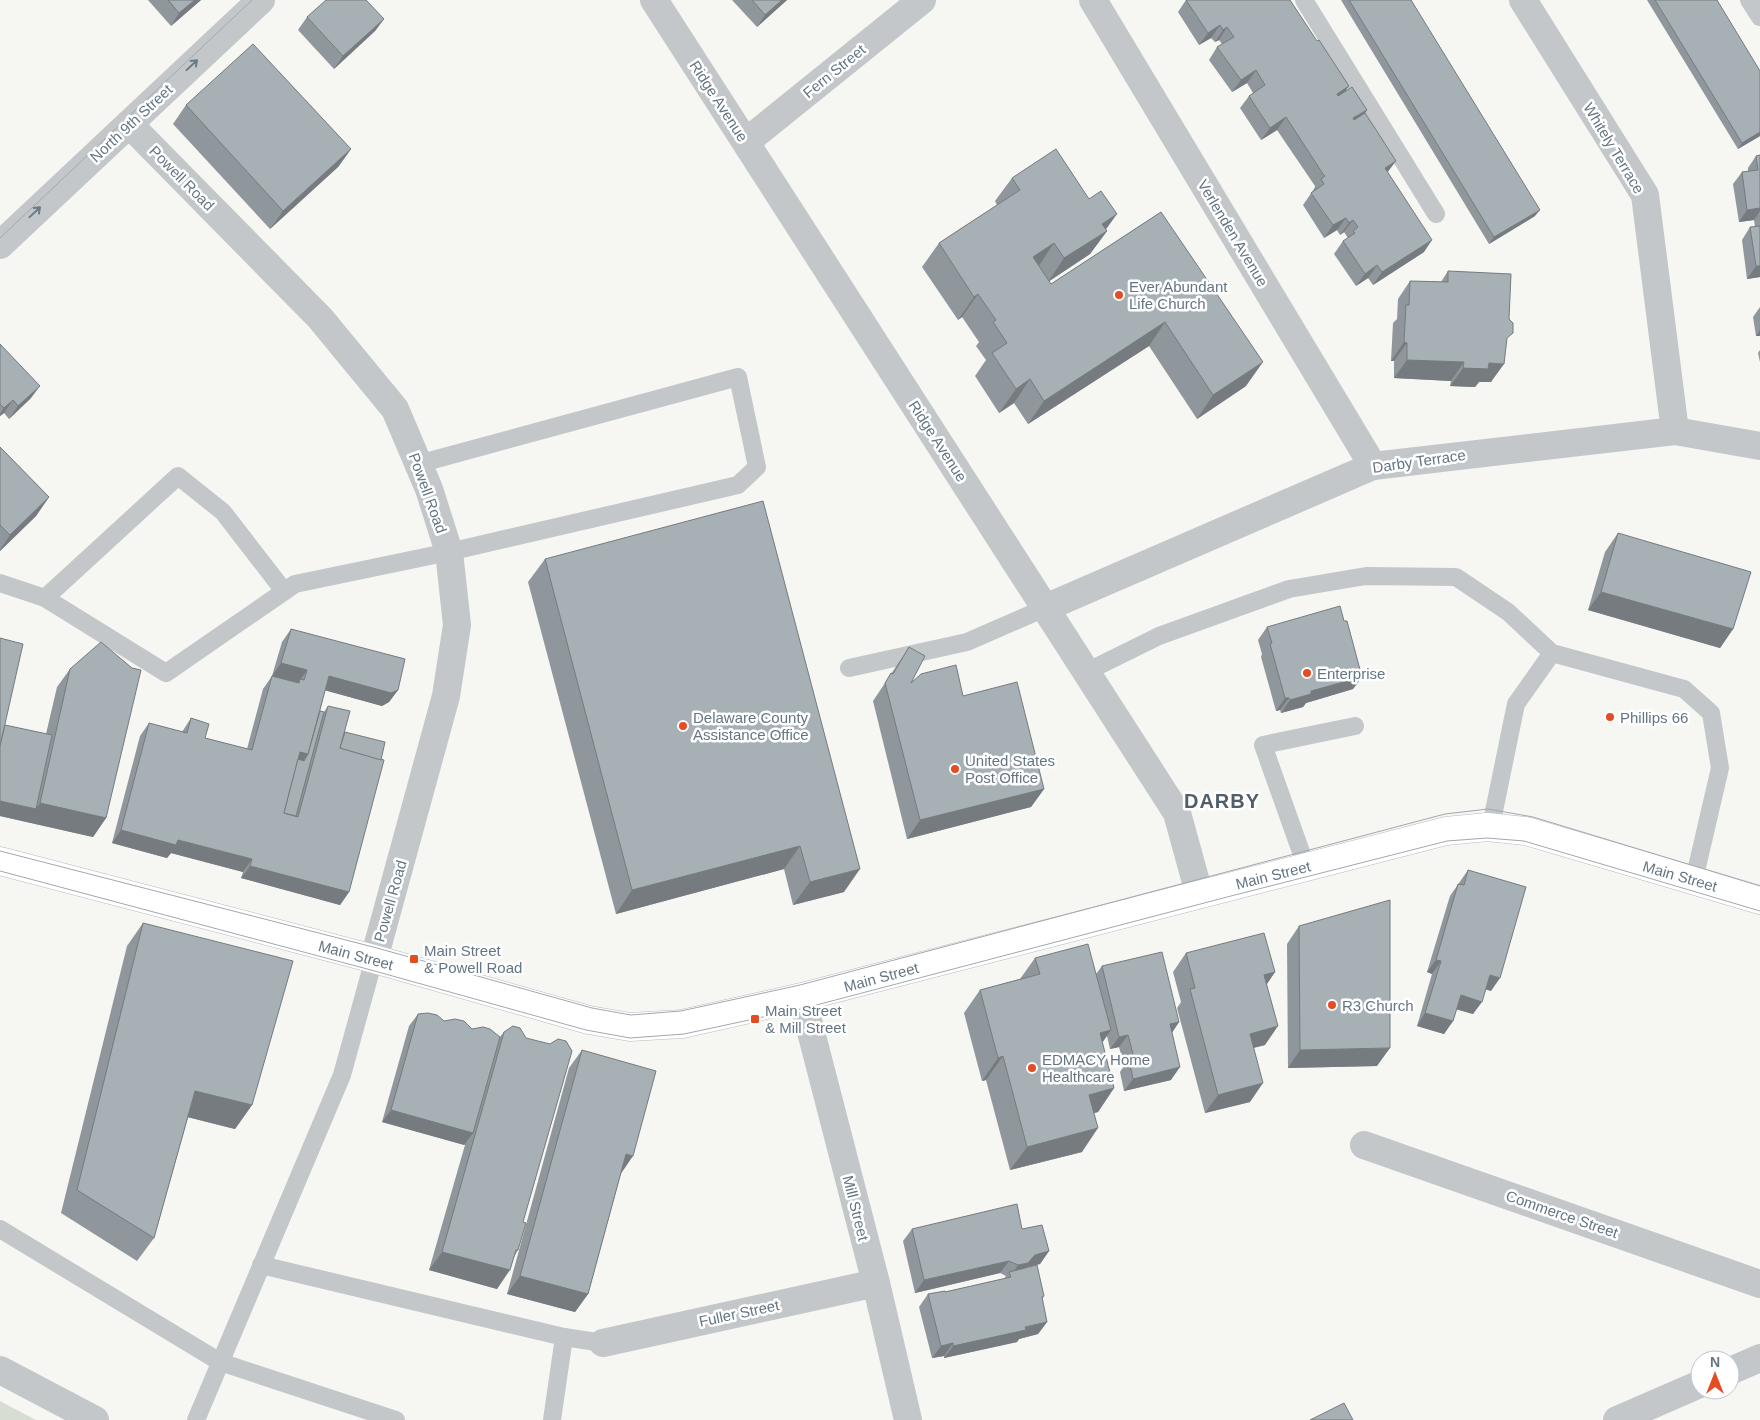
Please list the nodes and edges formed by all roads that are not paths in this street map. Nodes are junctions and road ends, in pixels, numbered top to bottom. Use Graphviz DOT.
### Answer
graph roads {
  1 [pos="261,0"];
  2 [pos="654,0"];
  3 [pos="922,0"];
  4 [pos="1093,0"];
  5 [pos="1304,0"];
  6 [pos="1523,0"];
  7 [pos="1749,0"];
  8 [pos="1760,17"];
  9 [pos="129,124"];
  10 [pos="746,142"];
  11 [pos="1436,214"];
  12 [pos="0,245"];
  13 [pos="1675,431"];
  14 [pos="1760,446"];
  15 [pos="418,464"];
  16 [pos="1373,466"];
  17 [pos="449,552"];
  18 [pos="0,584"];
  19 [pos="284,591"];
  20 [pos="46,598"];
  21 [pos="1045,608"];
  22 [pos="1552,653"];
  23 [pos="848,668"];
  24 [pos="1086,672"];
  25 [pos="1355,726"];
  26 [pos="1492,828"];
  27 [pos="0,861"];
  28 [pos="1306,866"];
  29 [pos="1692,880"];
  30 [pos="1199,893"];
  31 [pos="1760,900"];
  32 [pos="374,959"];
  33 [pos="802,997"];
  34 [pos="1364,1145"];
  35 [pos="0,1229"];
  36 [pos="261,1265"];
  37 [pos="876,1284"];
  38 [pos="1760,1284"];
  39 [pos="564,1337"];
  40 [pos="603,1344"];
  41 [pos="1760,1358"];
  42 [pos="220,1362"];
  43 [pos="1740,1367"];
  44 [pos="0,1370"];
  45 [pos="1690,1388"];
  46 [pos="95,1420"];
  47 [pos="196,1420"];
  48 [pos="396,1420"];
  49 [pos="552,1420"];
  50 [pos="908,1420"];
  51 [pos="1616,1420"];
  9 -- 1 [label="street, North 9th Street, one-way"];
  2 -- 10 [label="street, Ridge Avenue"];
  3 -- 10 [label="street, Fern Street"];
  4 -- 16 [label="street, Verlenden Avenue"];
  5 -- 11 [label="lane"];
  6 -- 13 [label="street, Whitely Terrace"];
  7 -- 8 [label="lane"];
  12 -- 9 [label="street, North 9th Street, one-way"];
  9 -- 15 [label="street, Powell Road"];
  10 -- 21 [label="street, Ridge Avenue"];
  13 -- 14 [label="street, Darby Terrace"];
  13 -- 16 [label="street, Darby Terrace"];
  15 -- 17 [label="street, Powell Road"];
  15 -- 17 [label="lane"];
  16 -- 21 [label="street, Darby Terrace"];
  17 -- 19 [label="lane"];
  17 -- 32 [label="street, Powell Road"];
  18 -- 20 [label="lane"];
  19 -- 20 [label="lane"];
  19 -- 20 [label="lane"];
  21 -- 23 [label="lane"];
  21 -- 24 [label="street, Ridge Avenue"];
  22 -- 24 [label="lane"];
  22 -- 26 [label="lane"];
  22 -- 29 [label="lane"];
  24 -- 30 [label="street, Ridge Avenue"];
  25 -- 28 [label="lane"];
  26 -- 28 [label="main road, Main Street"];
  26 -- 29 [label="main road, Main Street"];
  27 -- 32 [label="main road, Main Street"];
  28 -- 30 [label="main road, Main Street"];
  29 -- 31 [label="main road, Main Street"];
  30 -- 33 [label="main road, Main Street"];
  32 -- 33 [label="main road, Main Street"];
  32 -- 36 [label="lane"];
  33 -- 37 [label="street, Mill Street"];
  34 -- 38 [label="street, Commerce Street"];
  35 -- 42 [label="lane"];
  36 -- 39 [label="lane"];
  36 -- 42 [label="lane"];
  37 -- 40 [label="street, Fuller Street"];
  37 -- 50 [label="street, Mill Street"];
  39 -- 40 [label="lane"];
  39 -- 49 [label="lane"];
  41 -- 43 [label="street"];
  42 -- 47 [label="lane"];
  42 -- 48 [label="lane"];
  44 -- 46 [label="street"];
  45 -- 51 [label="street"];
}
